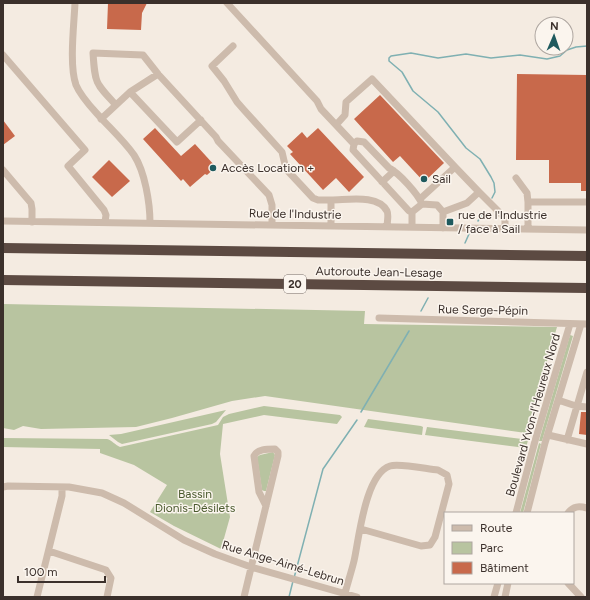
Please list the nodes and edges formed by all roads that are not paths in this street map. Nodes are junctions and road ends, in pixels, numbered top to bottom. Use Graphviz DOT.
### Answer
graph roads {
  1 [pos="75,3"];
  2 [pos="226,3"];
  3 [pos="233,46"];
  4 [pos="3,55"];
  5 [pos="158,74"];
  6 [pos="130,92"];
  7 [pos="116,105"];
  8 [pos="101,119"];
  9 [pos="201,120"];
  10 [pos="336,125"];
  11 [pos="354,144"];
  12 [pos="455,167"];
  13 [pos="3,170"];
  14 [pos="394,171"];
  15 [pos="516,178"];
  16 [pos="382,182"];
  17 [pos="478,192"];
  18 [pos="332,200"];
  19 [pos="421,202"];
  20 [pos="528,202"];
  21 [pos="587,202"];
  22 [pos="412,212"];
  23 [pos="443,212"];
  24 [pos="3,221"];
  25 [pos="32,222"];
  26 [pos="105,222"];
  27 [pos="150,223"];
  28 [pos="272,225"];
  29 [pos="331,226"];
  30 [pos="387,227"];
  31 [pos="412,227"];
  32 [pos="443,228"];
  33 [pos="505,228"];
  34 [pos="528,229"];
  35 [pos="587,230"];
  36 [pos="3,248"];
  37 [pos="587,256"];
  38 [pos="3,280"];
  39 [pos="587,288"];
  40 [pos="379,318"];
  41 [pos="570,324"];
  42 [pos="584,324"];
  43 [pos="587,372"];
  44 [pos="558,400"];
  45 [pos="576,406"];
  46 [pos="587,407"];
  47 [pos="548,434"];
  48 [pos="567,440"];
  49 [pos="587,444"];
  50 [pos="3,487"];
  51 [pos="62,487"];
  52 [pos="266,506"];
  53 [pos="587,508"];
  54 [pos="571,510"];
  55 [pos="516,512"];
  56 [pos="527,512"];
  57 [pos="361,529"];
  58 [pos="48,551"];
  59 [pos="251,567"];
  60 [pos="498,584"];
  61 [pos="508,584"];
  62 [pos="569,584"];
  63 [pos="344,595"];
  64 [pos="37,597"];
  65 [pos="107,597"];
  66 [pos="244,597"];
  67 [pos="357,597"];
  68 [pos="494,597"];
  69 [pos="505,597"];
  70 [pos="581,597"];
  1 -- 8 [label="street"];
  2 -- 10 [label="street"];
  3 -- 18 [label="street"];
  4 -- 26 [label="street"];
  5 -- 6 [label="street"];
  5 -- 7 [label="street"];
  5 -- 9 [label="street"];
  6 -- 7 [label="street"];
  6 -- 9 [label="street"];
  7 -- 8 [label="street"];
  8 -- 27 [label="street"];
  9 -- 28 [label="street"];
  10 -- 11 [label="street"];
  10 -- 12 [label="street"];
  11 -- 14 [label="street"];
  11 -- 16 [label="street"];
  12 -- 17 [label="street"];
  12 -- 19 [label="street"];
  13 -- 25 [label="street"];
  14 -- 16 [label="street"];
  14 -- 19 [label="street"];
  15 -- 20 [label="street"];
  16 -- 22 [label="street"];
  17 -- 23 [label="street"];
  17 -- 33 [label="street"];
  18 -- 29 [label="street"];
  18 -- 30 [label="street"];
  19 -- 22 [label="street"];
  19 -- 23 [label="street"];
  20 -- 21 [label="street"];
  20 -- 34 [label="street"];
  22 -- 31 [label="street"];
  23 -- 32 [label="street"];
  24 -- 25 [label="street, Rue de l'Industrie"];
  25 -- 26 [label="street, Rue de l'Industrie"];
  26 -- 27 [label="street, Rue de l'Industrie"];
  27 -- 28 [label="street, Rue de l'Industrie"];
  28 -- 29 [label="street, Rue de l'Industrie"];
  29 -- 30 [label="street, Rue de l'Industrie"];
  30 -- 31 [label="street, Rue de l'Industrie"];
  31 -- 32 [label="street, Rue de l'Industrie"];
  32 -- 33 [label="street, Rue de l'Industrie"];
  33 -- 34 [label="street, Rue de l'Industrie"];
  34 -- 35 [label="street, Rue de l'Industrie"];
  36 -- 37 [label="highway, Autoroute Jean-Lesage"];
  38 -- 39 [label="highway, Autoroute Jean-Lesage / 20"];
  40 -- 41 [label="street, Rue Serge-Pépin"];
  41 -- 42 [label="street, Rue Serge-Pépin"];
  41 -- 55 [label="street, Boulevard Yvon-l'Heureux Nord"];
  42 -- 44 [label="street, Boulevard Yvon-l'Heureux Nord"];
  43 -- 45 [label="street"];
  44 -- 45 [label="street"];
  44 -- 47 [label="street, Boulevard Yvon-l'Heureux Nord"];
  45 -- 46 [label="street"];
  45 -- 48 [label="street"];
  47 -- 48 [label="street"];
  47 -- 56 [label="street, Boulevard Yvon-l'Heureux Nord"];
  48 -- 49 [label="street"];
  50 -- 51 [label="street, Rue Ange-Aimé-Lebrun"];
  51 -- 58 [label="street"];
  51 -- 59 [label="street, Rue Ange-Aimé-Lebrun"];
  52 -- 52 [label="street"];
  52 -- 59 [label="street"];
  53 -- 54 [label="street"];
  57 -- 57 [label="street"];
  57 -- 63 [label="street"];
  58 -- 64 [label="street"];
  58 -- 65 [label="street"];
  59 -- 63 [label="street, Rue Ange-Aimé-Lebrun"];
  59 -- 66 [label="street"];
  60 -- 68 [label="street"];
  61 -- 69 [label="street"];
  62 -- 70 [label="street"];
  63 -- 67 [label="street, Rue Ange-Aimé-Lebrun"];
}
